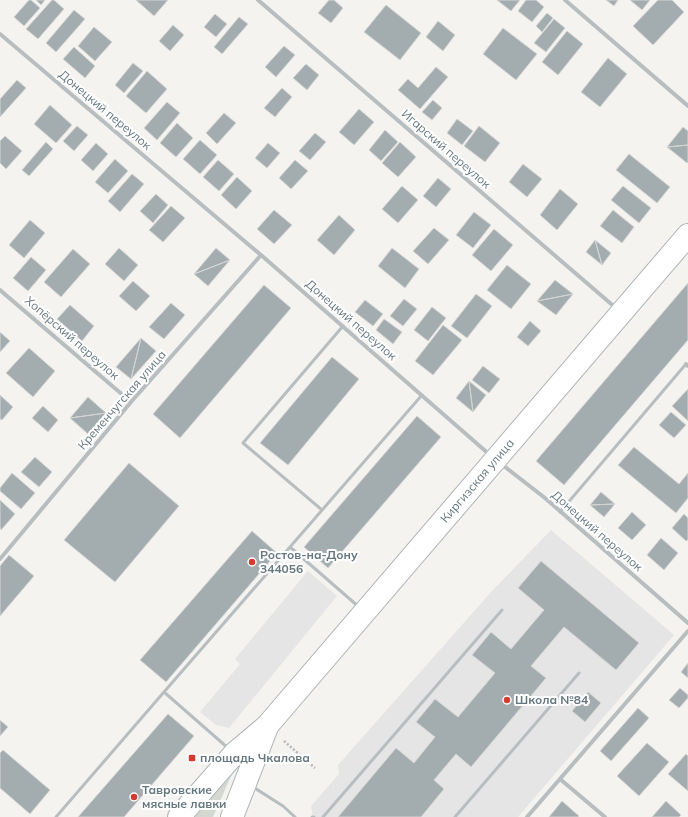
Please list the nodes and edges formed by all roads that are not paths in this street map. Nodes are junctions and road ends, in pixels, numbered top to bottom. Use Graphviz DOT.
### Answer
graph roads {
  1 [pos="258,0"];
  2 [pos="565,0"];
  3 [pos="0,34"];
  4 [pos="688,106"];
  5 [pos="688,235"];
  6 [pos="261,255"];
  7 [pos="0,290"];
  8 [pos="621,312"];
  9 [pos="343,326"];
  10 [pos="687,365"];
  11 [pos="422,395"];
  12 [pos="131,402"];
  13 [pos="495,459"];
  14 [pos="322,510"];
  15 [pos="560,512"];
  16 [pos="290,547"];
  17 [pos="0,558"];
  18 [pos="502,610"];
  19 [pos="365,612"];
  20 [pos="688,623"];
  21 [pos="688,631"];
  22 [pos="579,673"];
  23 [pos="164,692"];
  24 [pos="267,726"];
  25 [pos="235,753"];
  26 [pos="560,779"];
  27 [pos="246,782"];
  28 [pos="56,817"];
  29 [pos="179,817"];
  30 [pos="232,817"];
  31 [pos="295,817"];
  32 [pos="323,817"];
  33 [pos="455,817"];
  34 [pos="526,817"];
  35 [pos="605,817"];
  1 -- 8 [label="street, Игарский переулок"];
  2 -- 4 [label="street"];
  3 -- 6 [label="street, Донецкий переулок"];
  5 -- 8 [label="main road, Киргизская улица"];
  6 -- 9 [label="street, Донецкий переулок"];
  6 -- 12 [label="street, Кременчугская улица"];
  7 -- 12 [label="street, Хопёрский переулок"];
  8 -- 13 [label="main road, Киргизская улица"];
  9 -- 11 [label="street, Донецкий переулок"];
  9 -- 14 [label="lane"];
  10 -- 15 [label="lane"];
  11 -- 13 [label="street, Донецкий переулок"];
  11 -- 14 [label="lane"];
  12 -- 17 [label="street, Кременчугская улица"];
  13 -- 15 [label="street, Донецкий переулок"];
  13 -- 19 [label="main road, Киргизская улица"];
  14 -- 16 [label="lane"];
  15 -- 20 [label="street, Донецкий переулок"];
  16 -- 19 [label="lane"];
  16 -- 23 [label="lane"];
  18 -- 32 [label="lane"];
  19 -- 24 [label="main road, Киргизская улица"];
  21 -- 26 [label="street"];
  22 -- 33 [label="lane"];
  23 -- 25 [label="lane"];
  23 -- 28 [label="lane"];
  24 -- 25 [label="main road, Киргизская улица"];
  24 -- 27 [label="main road, Киргизская улица"];
  25 -- 29 [label="main road, Киргизская улица"];
  26 -- 34 [label="street"];
  26 -- 35 [label="street"];
  27 -- 30 [label="main road, Киргизская улица"];
  27 -- 31 [label="lane"];
}
